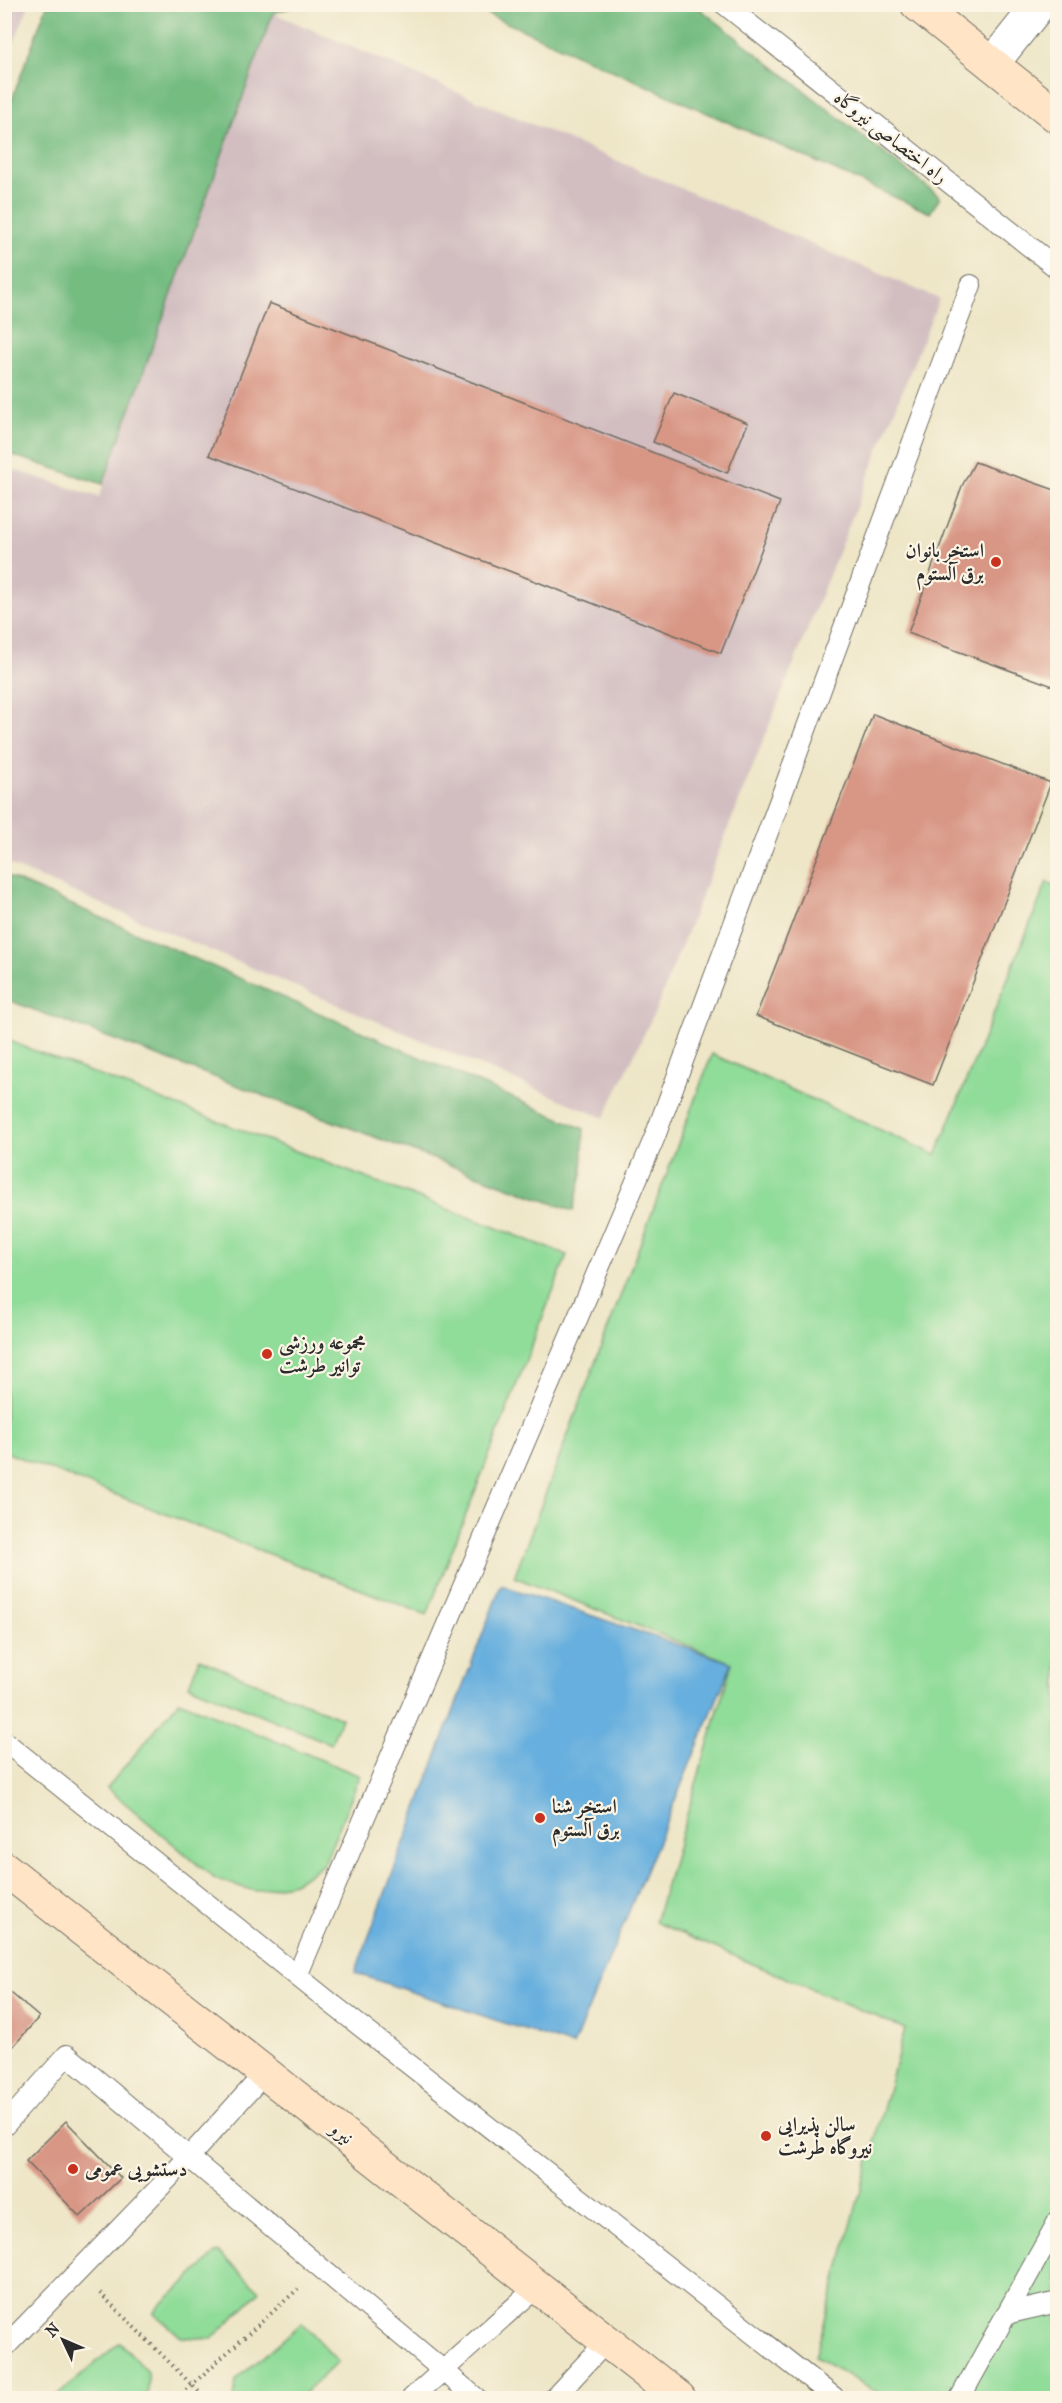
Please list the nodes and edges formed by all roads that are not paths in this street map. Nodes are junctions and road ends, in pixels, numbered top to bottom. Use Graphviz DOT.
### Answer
graph roads {
  1 [pos="724,4"];
  2 [pos="917,4"];
  3 [pos="1040,4"];
  4 [pos="992,64"];
  5 [pos="1058,117"];
  6 [pos="1058,269"];
  7 [pos="971,285"];
  8 [pos="4,1741"];
  9 [pos="4,1868"];
  10 [pos="297,1976"];
  11 [pos="265,2073"];
  12 [pos="4,2126"];
  13 [pos="189,2157"];
  14 [pos="1058,2221"];
  15 [pos="537,2287"];
  16 [pos="1058,2302"];
  17 [pos="1006,2314"];
  18 [pos="606,2342"];
  19 [pos="4,2348"];
  20 [pos="443,2370"];
  21 [pos="668,2395"];
  22 [pos="412,2398"];
  23 [pos="476,2398"];
  24 [pos="554,2398"];
  25 [pos="836,2398"];
  26 [pos="960,2398"];
  1 -- 6 [label="lane, راه اختصاصی نیروگاه"];
  2 -- 4 [label="street"];
  3 -- 4 [label="street"];
  4 -- 5 [label="street"];
  7 -- 10 [label="lane"];
  8 -- 10 [label="lane"];
  9 -- 11 [label="street, نیرو"];
  10 -- 25 [label="lane"];
  11 -- 13 [label="lane"];
  11 -- 15 [label="street, نیرو"];
  12 -- 13 [label="lane"];
  13 -- 19 [label="lane"];
  13 -- 20 [label="lane"];
  14 -- 17 [label="lane"];
  15 -- 18 [label="street, نیرو"];
  15 -- 20 [label="lane"];
  16 -- 17 [label="lane"];
  17 -- 26 [label="lane"];
  18 -- 21 [label="street, نیرو"];
  18 -- 24 [label="lane"];
  20 -- 22 [label="lane"];
  20 -- 23 [label="lane"];
}
